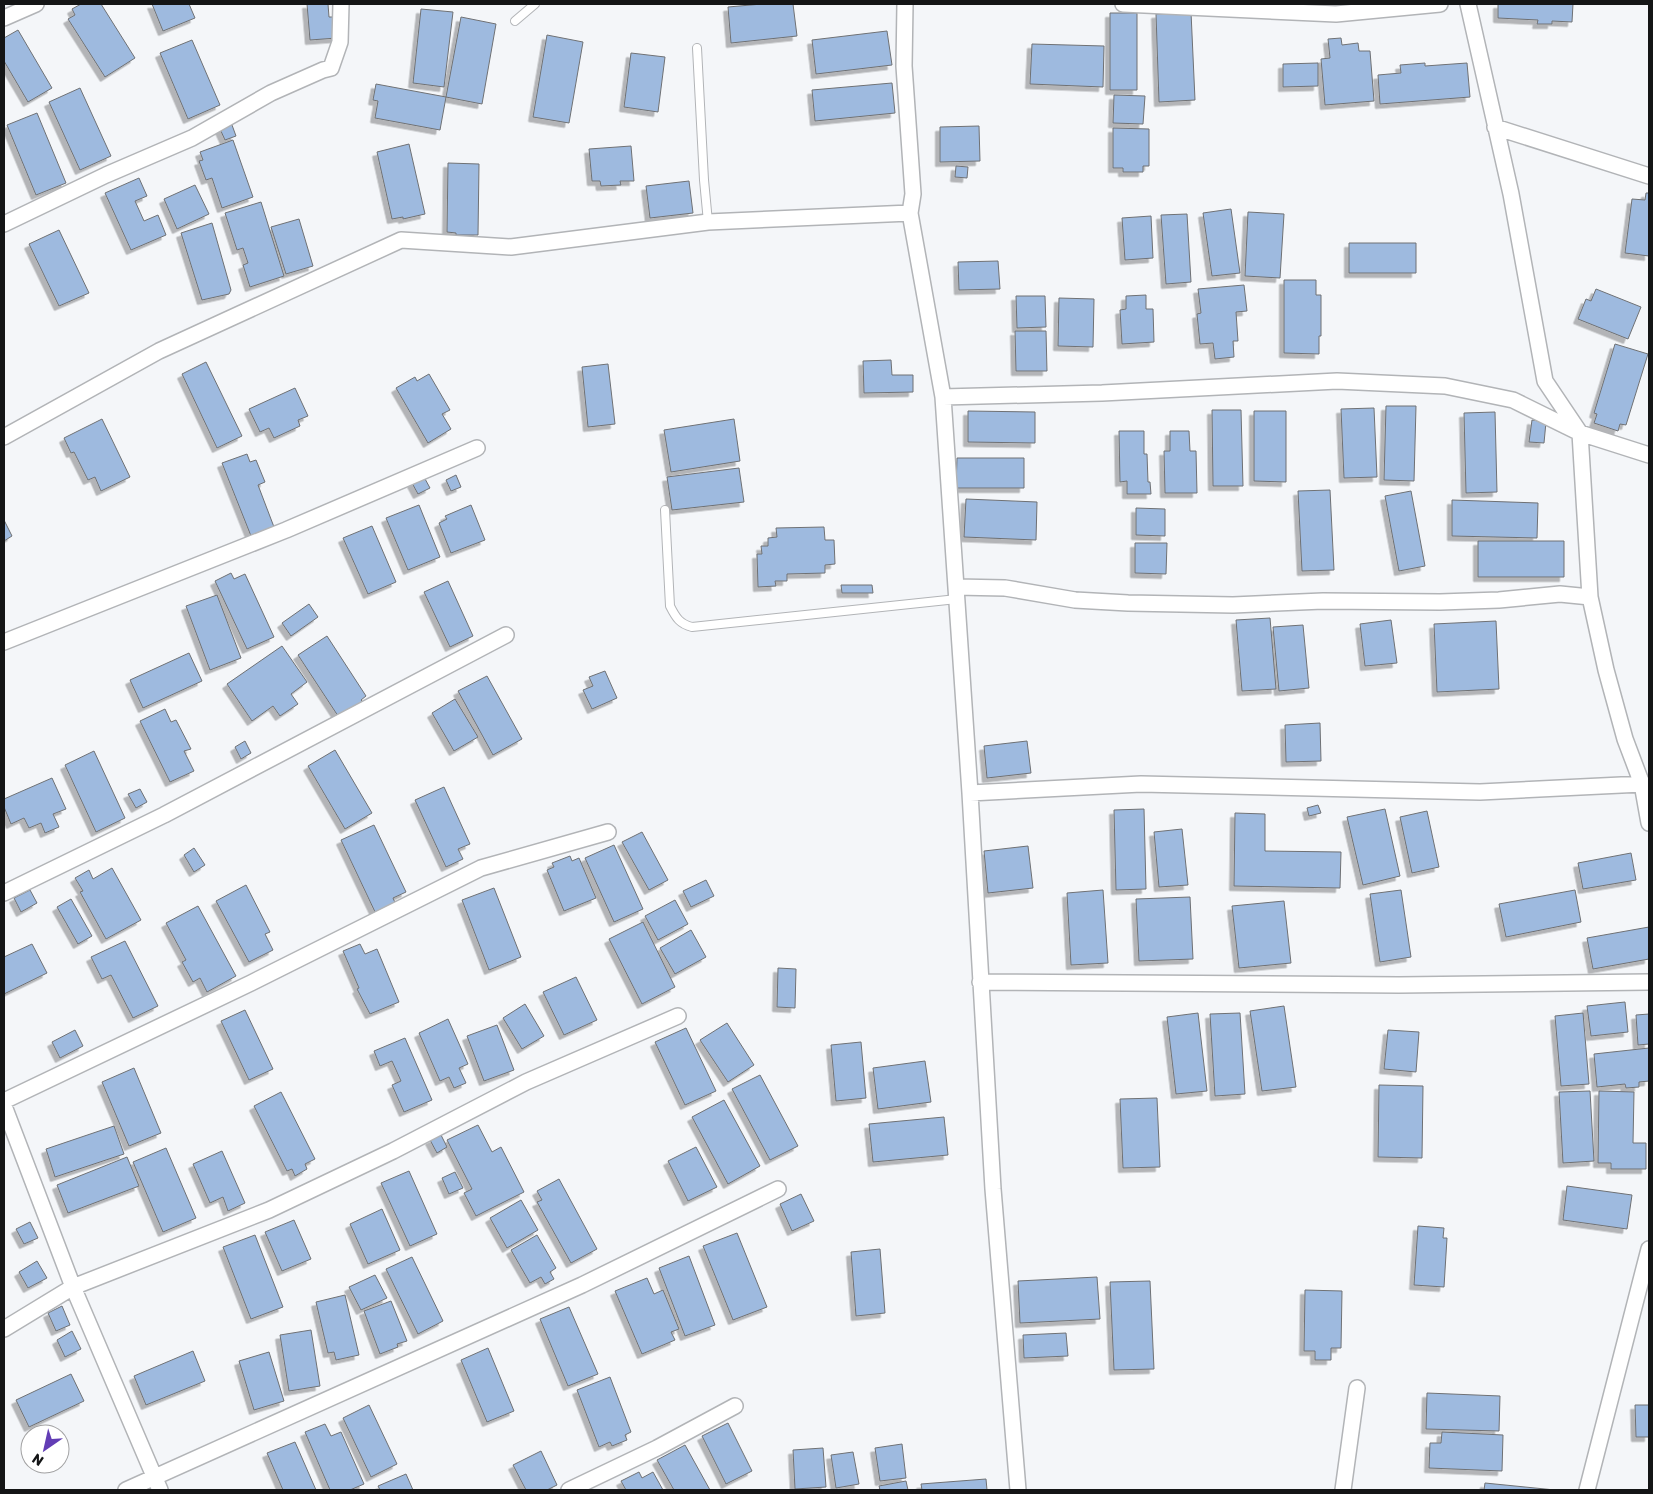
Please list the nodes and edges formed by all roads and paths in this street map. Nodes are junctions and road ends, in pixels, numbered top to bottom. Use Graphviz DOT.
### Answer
graph roads {
  1 [pos="36,4"];
  2 [pos="341,4"];
  3 [pos="535,4"];
  4 [pos="905,4"];
  5 [pos="1123,4"];
  6 [pos="1440,4"];
  7 [pos="1468,4"];
  8 [pos="4,18"];
  9 [pos="515,21"];
  10 [pos="697,48"];
  11 [pos="1495,127"];
  12 [pos="1649,176"];
  13 [pos="910,213"];
  14 [pos="708,222"];
  15 [pos="4,224"];
  16 [pos="943,397"];
  17 [pos="1580,433"];
  18 [pos="4,437"];
  19 [pos="477,448"];
  20 [pos="1649,455"];
  21 [pos="665,510"];
  22 [pos="956,593"];
  23 [pos="1590,596"];
  24 [pos="506,635"];
  25 [pos="4,642"];
  26 [pos="1645,784"];
  27 [pos="970,793"];
  28 [pos="1649,823"];
  29 [pos="608,832"];
  30 [pos="4,894"];
  31 [pos="980,982"];
  32 [pos="1649,982"];
  33 [pos="678,1016"];
  34 [pos="4,1100"];
  35 [pos="4,1106"];
  36 [pos="778,1189"];
  37 [pos="1649,1249"];
  38 [pos="73,1287"];
  39 [pos="4,1329"];
  40 [pos="1357,1388"];
  41 [pos="735,1406"];
  42 [pos="157,1484"];
  43 [pos="126,1490"];
  44 [pos="569,1490"];
  45 [pos="1018,1490"];
  46 [pos="1343,1490"];
  47 [pos="1587,1490"];
  1 -- 8 [label="street"];
  2 -- 15 [label="street"];
  3 -- 9 [label="lane"];
  4 -- 13 [label="street"];
  5 -- 6 [label="street"];
  7 -- 11 [label="street"];
  10 -- 14 [label="lane"];
  11 -- 12 [label="street"];
  11 -- 17 [label="street"];
  13 -- 14 [label="street"];
  13 -- 16 [label="street"];
  14 -- 18 [label="street"];
  16 -- 17 [label="street"];
  16 -- 22 [label="street"];
  17 -- 20 [label="street"];
  17 -- 23 [label="street"];
  19 -- 25 [label="street"];
  21 -- 22 [label="lane"];
  22 -- 23 [label="street"];
  22 -- 27 [label="street"];
  23 -- 26 [label="street"];
  24 -- 30 [label="street"];
  26 -- 27 [label="street"];
  26 -- 28 [label="street"];
  27 -- 31 [label="street"];
  29 -- 34 [label="street"];
  31 -- 32 [label="street"];
  31 -- 45 [label="street"];
  33 -- 38 [label="street"];
  35 -- 38 [label="street"];
  36 -- 42 [label="street"];
  37 -- 47 [label="street"];
  38 -- 39 [label="street"];
  38 -- 42 [label="street"];
  40 -- 46 [label="street"];
  41 -- 44 [label="street"];
  42 -- 43 [label="street"];
}
